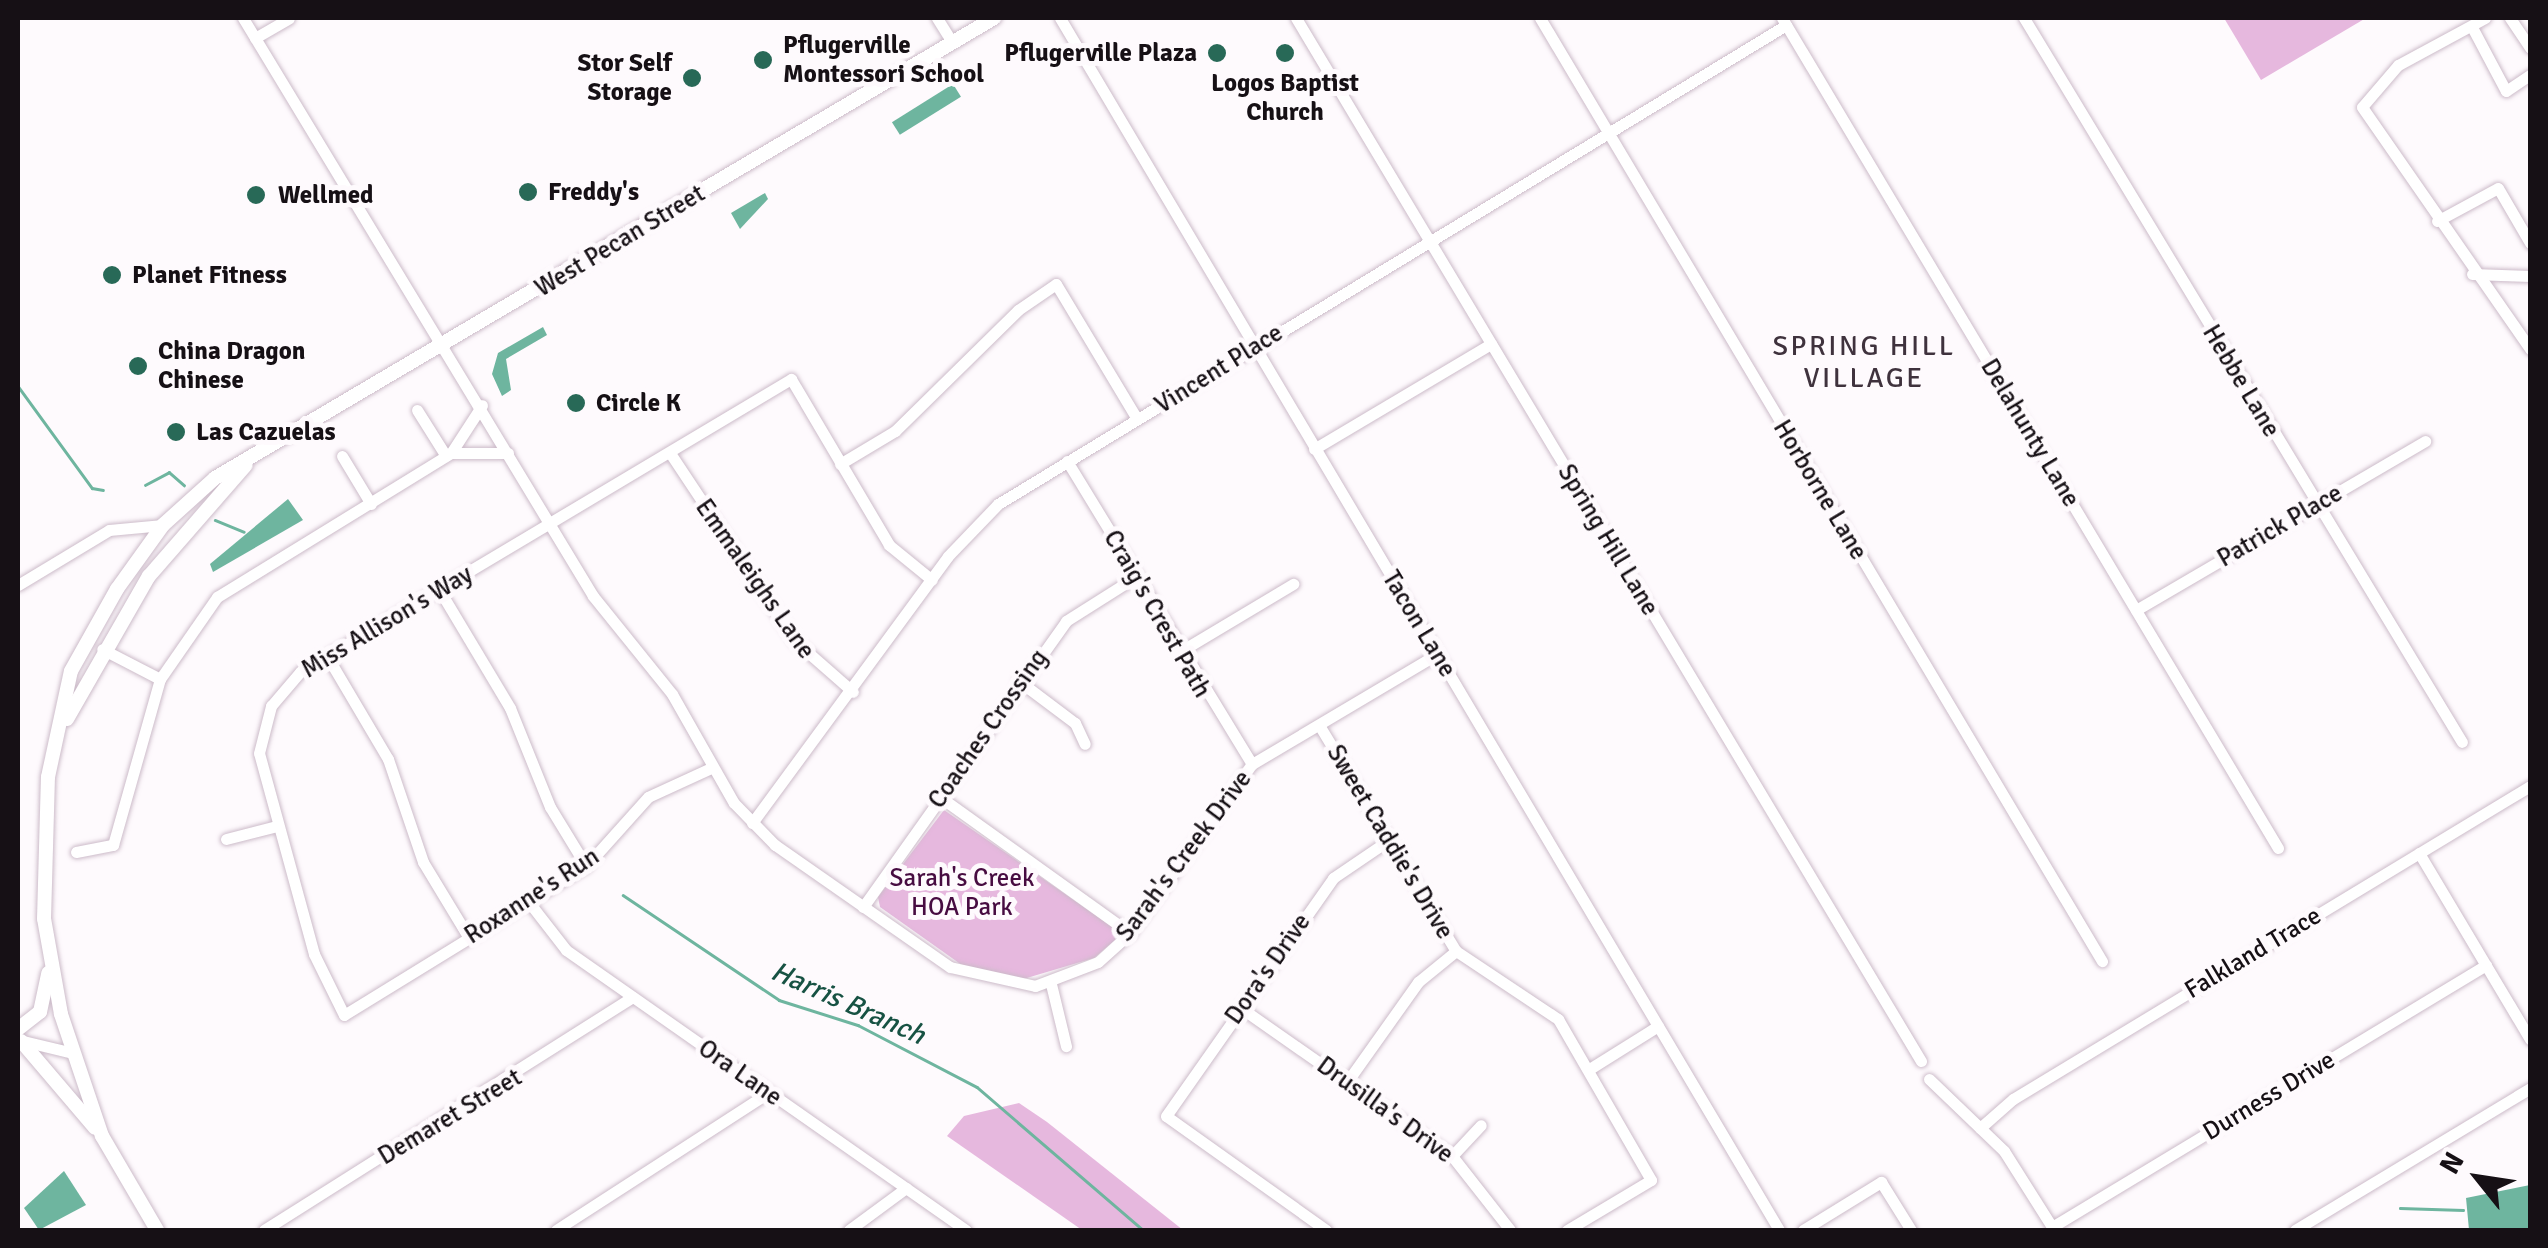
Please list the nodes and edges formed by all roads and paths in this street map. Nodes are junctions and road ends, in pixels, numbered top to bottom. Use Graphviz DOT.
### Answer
graph roads {
  1 [pos="243,18"];
  2 [pos="289,18"];
  3 [pos="937,18"];
  4 [pos="994,18"];
  5 [pos="1060,18"];
  6 [pos="1296,18"];
  7 [pos="1540,18"];
  8 [pos="2024,18"];
  9 [pos="2485,18"];
  10 [pos="2510,18"];
  11 [pos="1784,21"];
  12 [pos="2472,30"];
  13 [pos="255,38"];
  14 [pos="952,42"];
  15 [pos="2530,48"];
  16 [pos="2530,74"];
  17 [pos="1607,133"];
  18 [pos="2437,221"];
  19 [pos="1430,239"];
  20 [pos="2530,244"];
  21 [pos="2472,274"];
  22 [pos="2530,276"];
  23 [pos="1491,344"];
  24 [pos="446,345"];
  25 [pos="1252,346"];
  26 [pos="2530,349"];
  27 [pos="482,405"];
  28 [pos="417,410"];
  29 [pos="1136,419"];
  30 [pos="2424,441"];
  31 [pos="1314,449"];
  32 [pos="508,453"];
  33 [pos="670,453"];
  34 [pos="448,455"];
  35 [pos="342,456"];
  36 [pos="1066,460"];
  37 [pos="840,464"];
  38 [pos="246,465"];
  39 [pos="370,504"];
  40 [pos="2316,504"];
  41 [pos="164,525"];
  42 [pos="551,525"];
  43 [pos="1137,576"];
  44 [pos="932,580"];
  45 [pos="1293,584"];
  46 [pos="18,585"];
  47 [pos="440,591"];
  48 [pos="2136,610"];
  49 [pos="102,649"];
  50 [pos="1181,651"];
  51 [pos="1437,654"];
  52 [pos="328,656"];
  53 [pos="160,679"];
  54 [pos="1019,681"];
  55 [pos="853,692"];
  56 [pos="1320,725"];
  57 [pos="60,732"];
  58 [pos="2462,742"];
  59 [pos="1085,744"];
  60 [pos="1252,764"];
  61 [pos="711,768"];
  62 [pos="2530,786"];
  63 [pos="940,796"];
  64 [pos="752,824"];
  65 [pos="277,826"];
  66 [pos="226,840"];
  67 [pos="1388,840"];
  68 [pos="2278,848"];
  69 [pos="76,852"];
  70 [pos="2419,853"];
  71 [pos="586,866"];
  72 [pos="528,902"];
  73 [pos="862,907"];
  74 [pos="1130,932"];
  75 [pos="469,938"];
  76 [pos="1456,951"];
  77 [pos="2102,961"];
  78 [pos="2486,965"];
  79 [pos="49,967"];
  80 [pos="1051,984"];
  81 [pos="632,997"];
  82 [pos="1241,1008"];
  83 [pos="344,1016"];
  84 [pos="1658,1026"];
  85 [pos="19,1036"];
  86 [pos="2530,1039"];
  87 [pos="1066,1046"];
  88 [pos="73,1053"];
  89 [pos="1921,1061"];
  90 [pos="1591,1068"];
  91 [pos="1928,1079"];
  92 [pos="1347,1082"];
  93 [pos="2530,1088"];
  94 [pos="768,1092"];
  95 [pos="1480,1124"];
  96 [pos="1980,1128"];
  97 [pos="102,1136"];
  98 [pos="1452,1156"];
  99 [pos="906,1188"];
  100 [pos="2053,1229"];
  101 [pos="158,1230"];
  102 [pos="264,1230"];
  103 [pos="556,1230"];
  104 [pos="849,1230"];
  105 [pos="966,1230"];
  106 [pos="1326,1230"];
  107 [pos="1510,1230"];
  108 [pos="1567,1230"];
  109 [pos="1779,1230"];
  110 [pos="1802,1230"];
  111 [pos="1911,1230"];
  112 [pos="2295,1230"];
  1 -- 13 [label="street"];
  2 -- 13 [label="street"];
  3 -- 14 [label="street"];
  4 -- 14 [label="main road, West Pecan Street"];
  5 -- 25 [label="street, Tacon Lane"];
  6 -- 19 [label="street, Spring Hill Lane"];
  7 -- 17 [label="street, Horborne Lane"];
  8 -- 40 [label="street, Hebbe Lane"];
  9 -- 12 [label="street"];
  10 -- 15 [label="street"];
  11 -- 17 [label="street, Vincent Place"];
  11 -- 48 [label="street, Delahunty Lane"];
  12 -- 16 [label="street"];
  12 -- 18 [label="street"];
  13 -- 24 [label="street"];
  14 -- 24 [label="main road, West Pecan Street"];
  17 -- 19 [label="street, Vincent Place"];
  17 -- 77 [label="street, Horborne Lane"];
  18 -- 20 [label="street"];
  18 -- 21 [label="street"];
  19 -- 23 [label="street, Spring Hill Lane"];
  19 -- 25 [label="street, Vincent Place"];
  21 -- 22 [label="street"];
  21 -- 26 [label="street"];
  23 -- 31 [label="street"];
  23 -- 89 [label="street, Spring Hill Lane"];
  24 -- 27 [label="street"];
  24 -- 38 [label="main road, West Pecan Street"];
  25 -- 29 [label="street, Vincent Place"];
  25 -- 31 [label="street, Tacon Lane"];
  27 -- 32 [label="street"];
  27 -- 34 [label="street"];
  28 -- 34 [label="street"];
  29 -- 36 [label="street, Vincent Place"];
  29 -- 37 [label="street"];
  30 -- 40 [label="street, Patrick Place"];
  31 -- 51 [label="street, Tacon Lane"];
  32 -- 34 [label="street"];
  32 -- 42 [label="street"];
  33 -- 37 [label="street, Miss Allison's Way"];
  33 -- 42 [label="street, Miss Allison's Way"];
  33 -- 55 [label="street, Emmaleighs Lane"];
  34 -- 39 [label="street"];
  35 -- 39 [label="street"];
  36 -- 43 [label="street, Craig's Crest Path"];
  36 -- 44 [label="street, Vincent Place"];
  37 -- 44 [label="street"];
  38 -- 41 [label="main road, West Pecan Street"];
  38 -- 49 [label="main road, West Pecan Street"];
  39 -- 53 [label="street"];
  40 -- 48 [label="street, Patrick Place"];
  40 -- 58 [label="street, Hebbe Lane"];
  41 -- 46 [label="street"];
  41 -- 57 [label="main road, West Pecan Street"];
  42 -- 47 [label="street, Miss Allison's Way"];
  42 -- 61 [label="street"];
  43 -- 50 [label="street, Craig's Crest Path"];
  43 -- 54 [label="street, Coaches Crossing"];
  44 -- 55 [label="street, Vincent Place"];
  45 -- 50 [label="street"];
  47 -- 52 [label="street, Miss Allison's Way"];
  47 -- 71 [label="street"];
  48 -- 68 [label="street, Delahunty Lane"];
  49 -- 53 [label="street"];
  49 -- 57 [label="main road, West Pecan Street"];
  50 -- 60 [label="street, Craig's Crest Path"];
  51 -- 56 [label="street, Sarah's Creek Drive"];
  51 -- 84 [label="street, Tacon Lane"];
  52 -- 65 [label="street, Miss Allison's Way"];
  52 -- 75 [label="street"];
  53 -- 69 [label="street"];
  54 -- 59 [label="street"];
  54 -- 63 [label="street, Coaches Crossing"];
  55 -- 64 [label="street, Vincent Place"];
  56 -- 60 [label="street, Sarah's Creek Drive"];
  56 -- 67 [label="street, Sweet Caddie's Drive"];
  57 -- 79 [label="main road, West Pecan Street"];
  60 -- 74 [label="street, Sarah's Creek Drive"];
  61 -- 64 [label="street"];
  61 -- 71 [label="street, Roxanne's Run"];
  62 -- 70 [label="street, Falkland Trace"];
  63 -- 73 [label="street, Coaches Crossing"];
  63 -- 74 [label="street"];
  64 -- 73 [label="street"];
  65 -- 66 [label="street"];
  65 -- 83 [label="street, Miss Allison's Way"];
  67 -- 76 [label="street, Sweet Caddie's Drive"];
  67 -- 82 [label="street, Dora's Drive"];
  70 -- 78 [label="street"];
  70 -- 96 [label="street, Falkland Trace"];
  71 -- 72 [label="street, Roxanne's Run"];
  72 -- 75 [label="street, Roxanne's Run"];
  72 -- 81 [label="street, Ora Lane"];
  73 -- 80 [label="street"];
  74 -- 80 [label="street, Sarah's Creek Drive"];
  75 -- 83 [label="street, Roxanne's Run"];
  76 -- 90 [label="street, Sweet Caddie's Drive"];
  76 -- 92 [label="street"];
  78 -- 86 [label="street"];
  78 -- 100 [label="street, Durness Drive"];
  79 -- 85 [label="main road"];
  79 -- 88 [label="main road, West Pecan Street"];
  80 -- 87 [label="street"];
  81 -- 94 [label="street, Ora Lane"];
  81 -- 102 [label="street, Demaret Street"];
  82 -- 92 [label="street, Drusilla's Drive"];
  82 -- 106 [label="street, Dora's Drive"];
  84 -- 90 [label="street"];
  84 -- 109 [label="street, Tacon Lane"];
  85 -- 88 [label="street"];
  85 -- 97 [label="main road"];
  88 -- 97 [label="main road, West Pecan Street"];
  90 -- 108 [label="street, Sweet Caddie's Drive"];
  91 -- 96 [label="street"];
  92 -- 98 [label="street, Drusilla's Drive"];
  93 -- 112 [label="street"];
  94 -- 99 [label="street, Ora Lane"];
  94 -- 103 [label="street"];
  95 -- 98 [label="street"];
  96 -- 100 [label="street"];
  97 -- 101 [label="main road"];
  98 -- 107 [label="street, Drusilla's Drive"];
  99 -- 104 [label="street"];
  99 -- 105 [label="street, Ora Lane"];
  110 -- 111 [label="street"];
}
